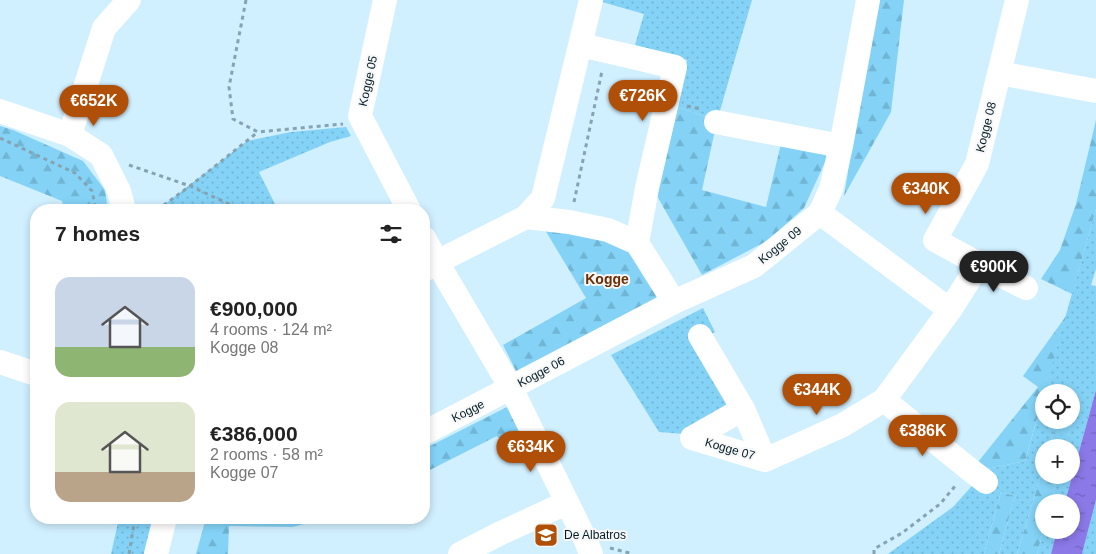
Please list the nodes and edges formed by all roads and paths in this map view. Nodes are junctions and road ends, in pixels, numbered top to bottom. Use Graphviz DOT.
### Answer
graph roads {
  1 [pos="129,0"];
  2 [pos="246,0"];
  3 [pos="385,0"];
  4 [pos="590,0"];
  5 [pos="1017,0"];
  6 [pos="867,5"];
  7 [pos="580,45"];
  8 [pos="607,51"];
  9 [pos="1000,73"];
  10 [pos="1096,92"];
  11 [pos="667,102"];
  12 [pos="0,111"];
  13 [pos="360,116"];
  14 [pos="716,122"];
  15 [pos="258,132"];
  16 [pos="70,135"];
  17 [pos="0,138"];
  18 [pos="841,146"];
  19 [pos="101,155"];
  20 [pos="190,186"];
  21 [pos="95,204"];
  22 [pos="122,204"];
  23 [pos="164,204"];
  24 [pos="229,204"];
  25 [pos="406,204"];
  26 [pos="820,213"];
  27 [pos="526,217"];
  28 [pos="569,222"];
  29 [pos="636,242"];
  30 [pos="979,264"];
  31 [pos="430,266"];
  32 [pos="1026,288"];
  33 [pos="674,302"];
  34 [pos="950,310"];
  35 [pos="700,336"];
  36 [pos="0,362"];
  37 [pos="30,372"];
  38 [pos="511,388"];
  39 [pos="884,400"];
  40 [pos="743,409"];
  41 [pos="430,431"];
  42 [pos="765,460"];
  43 [pos="977,476"];
  44 [pos="566,503"];
  45 [pos="135,524"];
  46 [pos="164,524"];
  47 [pos="588,548"];
  48 [pos="129,554"];
  49 [pos="156,554"];
  50 [pos="460,554"];
  51 [pos="874,554"];
  1 -- 16 [label="street"];
  2 -- 15 [label="path"];
  3 -- 13 [label="street, Kogge 05"];
  4 -- 7 [label="street"];
  5 -- 9 [label="street, Kogge 08"];
  6 -- 18 [label="street, Kogge 09"];
  7 -- 8 [label="street"];
  7 -- 27 [label="street"];
  8 -- 11 [label="street"];
  8 -- 28 [label="path"];
  9 -- 10 [label="street"];
  9 -- 30 [label="street, Kogge 08"];
  11 -- 14 [label="path"];
  11 -- 29 [label="street"];
  12 -- 16 [label="street"];
  13 -- 15 [label="path"];
  13 -- 25 [label="street, Kogge 05"];
  14 -- 18 [label="street"];
  15 -- 20 [label="path"];
  16 -- 19 [label="street"];
  17 -- 21 [label="path"];
  18 -- 26 [label="street, Kogge 09"];
  19 -- 20 [label="path"];
  19 -- 22 [label="street"];
  20 -- 23 [label="path"];
  20 -- 24 [label="path"];
  26 -- 33 [label="street, Kogge 09"];
  26 -- 34 [label="street"];
  27 -- 28 [label="street"];
  27 -- 31 [label="street"];
  28 -- 29 [label="street"];
  29 -- 33 [label="street"];
  30 -- 32 [label="street, Kogge 08"];
  30 -- 34 [label="street"];
  31 -- 38 [label="street, Kogge 06"];
  33 -- 38 [label="street, Kogge 06"];
  34 -- 39 [label="street, Kogge 07"];
  35 -- 40 [label="street, Kogge 07"];
  36 -- 37 [label="street"];
  38 -- 41 [label="street, Kogge"];
  38 -- 44 [label="street"];
  39 -- 42 [label="street, Kogge 07"];
  39 -- 43 [label="street"];
  40 -- 42 [label="street, Kogge 07"];
  40 -- 42 [label="street, Kogge 07"];
  43 -- 51 [label="path"];
  44 -- 47 [label="street"];
  44 -- 50 [label="street"];
  45 -- 48 [label="path"];
  46 -- 49 [label="street"];
}
